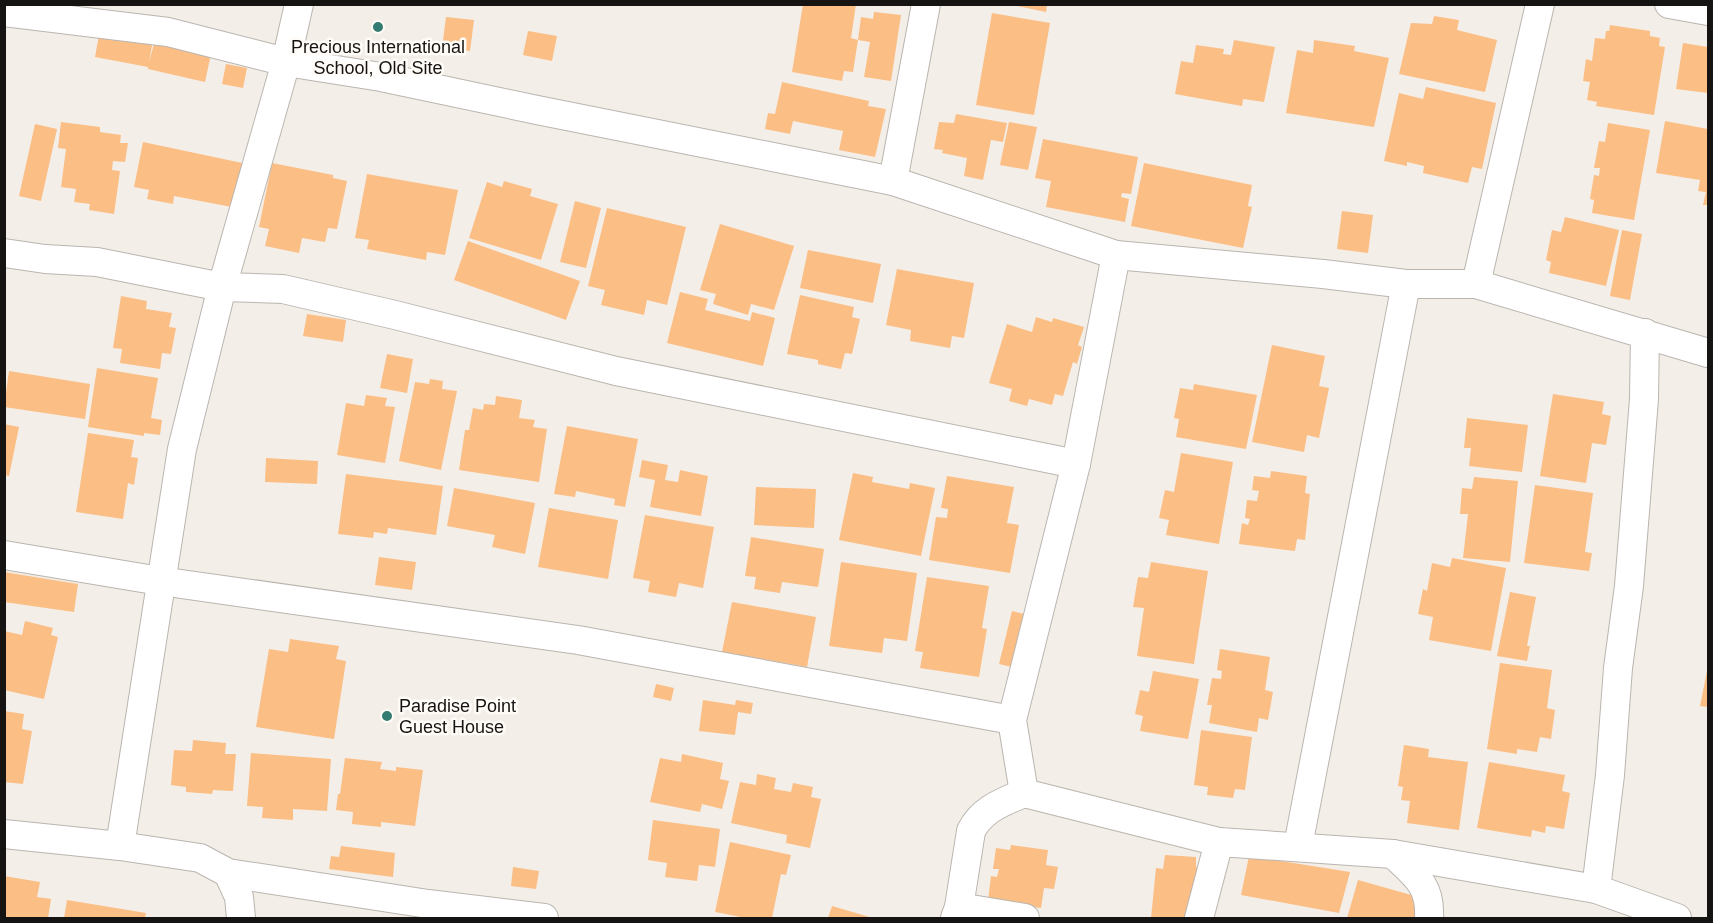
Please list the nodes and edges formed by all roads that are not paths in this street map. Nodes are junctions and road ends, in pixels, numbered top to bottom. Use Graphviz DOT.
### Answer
graph roads {
  1 [pos="299,4"];
  2 [pos="926,4"];
  3 [pos="1540,4"];
  4 [pos="1669,4"];
  5 [pos="4,12"];
  6 [pos="1708,12"];
  7 [pos="286,62"];
  8 [pos="893,182"];
  9 [pos="4,253"];
  10 [pos="1116,255"];
  11 [pos="1406,284"];
  12 [pos="1476,284"];
  13 [pos="222,287"];
  14 [pos="1645,333"];
  15 [pos="1708,353"];
  16 [pos="1076,464"];
  17 [pos="4,555"];
  18 [pos="160,581"];
  19 [pos="1012,720"];
  20 [pos="1024,792"];
  21 [pos="4,834"];
  22 [pos="1220,842"];
  23 [pos="120,846"];
  24 [pos="1298,846"];
  25 [pos="1393,854"];
  26 [pos="228,873"];
  27 [pos="1596,889"];
  28 [pos="957,913"];
  29 [pos="241,918"];
  30 [pos="544,918"];
  31 [pos="1025,918"];
  32 [pos="1199,918"];
  33 [pos="1429,918"];
  34 [pos="1677,918"];
  1 -- 7 [label="street"];
  2 -- 8 [label="street"];
  3 -- 12 [label="street"];
  4 -- 6 [label="street"];
  5 -- 7 [label="street"];
  7 -- 8 [label="street"];
  7 -- 13 [label="street"];
  8 -- 10 [label="street"];
  9 -- 13 [label="street"];
  10 -- 11 [label="street"];
  10 -- 16 [label="street"];
  11 -- 12 [label="street"];
  11 -- 24 [label="street"];
  12 -- 14 [label="street"];
  13 -- 16 [label="street"];
  13 -- 18 [label="street"];
  14 -- 15 [label="street"];
  14 -- 27 [label="street"];
  16 -- 19 [label="street"];
  17 -- 18 [label="street"];
  18 -- 19 [label="street"];
  18 -- 23 [label="street"];
  19 -- 20 [label="street"];
  20 -- 22 [label="street"];
  20 -- 28 [label="street"];
  21 -- 23 [label="street"];
  22 -- 24 [label="street"];
  22 -- 32 [label="street"];
  23 -- 26 [label="street"];
  24 -- 25 [label="street"];
  25 -- 27 [label="street"];
  25 -- 33 [label="street"];
  26 -- 29 [label="street"];
  26 -- 30 [label="street"];
  27 -- 34 [label="street"];
  28 -- 31 [label="street"];
}
